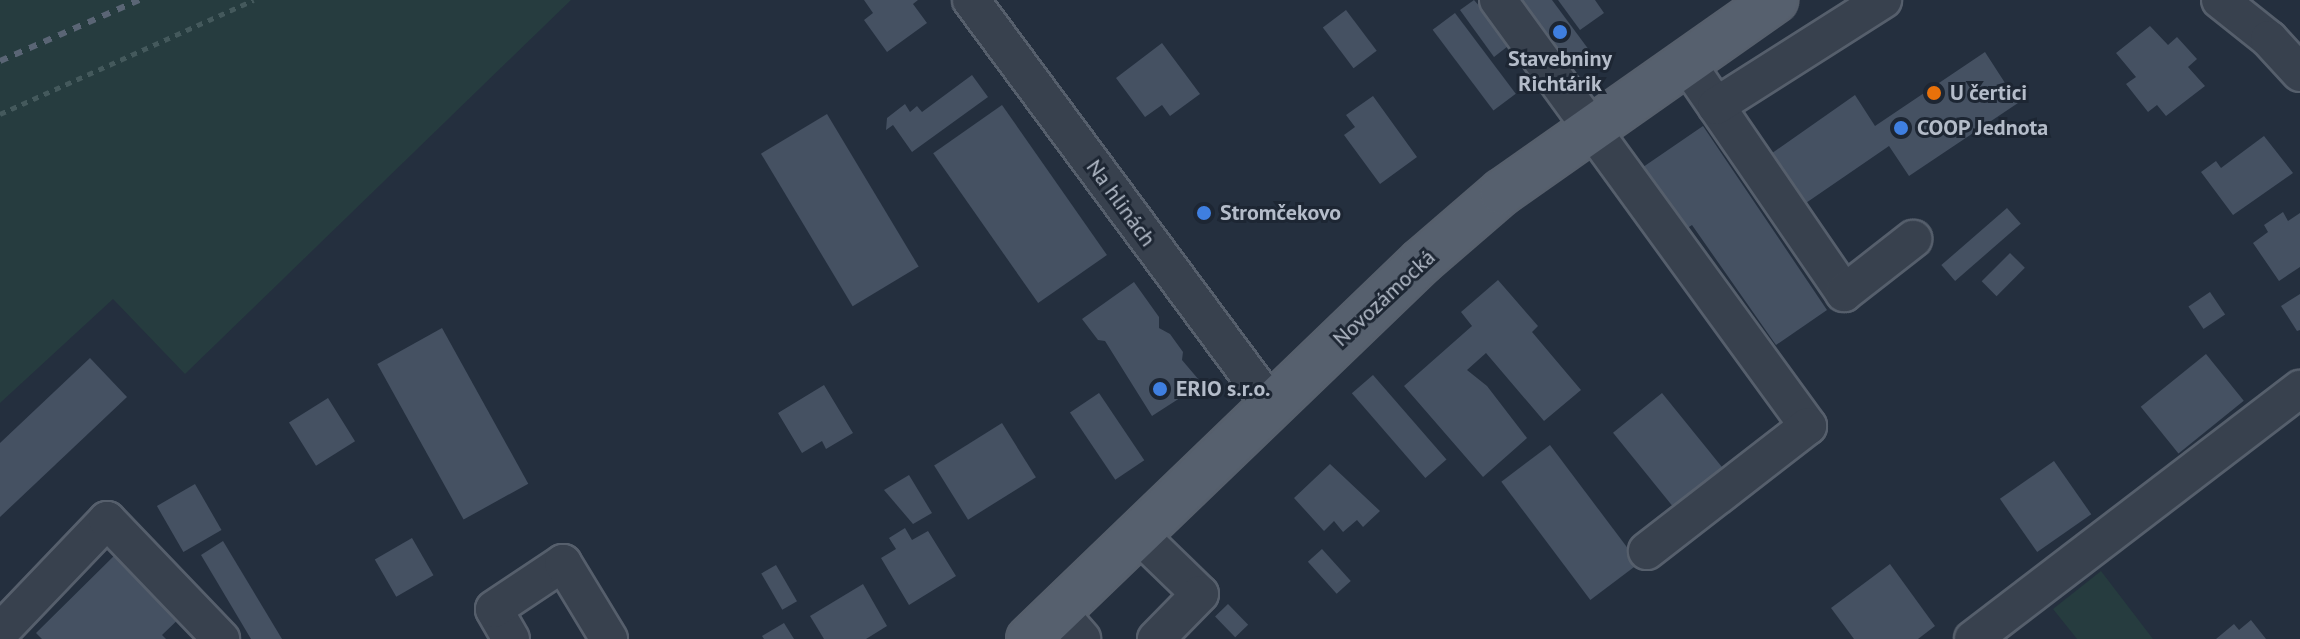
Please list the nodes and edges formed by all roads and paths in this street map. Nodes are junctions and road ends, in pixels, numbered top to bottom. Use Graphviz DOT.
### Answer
graph roads {
  1 [pos="254,0"];
  2 [pos="971,0"];
  3 [pos="1498,0"];
  4 [pos="1775,0"];
  5 [pos="1883,0"];
  6 [pos="2220,0"];
  7 [pos="1686,62"];
  8 [pos="2300,73"];
  9 [pos="1716,106"];
  10 [pos="0,114"];
  11 [pos="1588,129"];
  12 [pos="1913,239"];
  13 [pos="2300,389"];
  14 [pos="1271,405"];
  15 [pos="1138,534"];
  16 [pos="1647,551"];
  17 [pos="1057,630"];
  18 [pos="0,632"];
  19 [pos="221,639"];
  20 [pos="511,639"];
  21 [pos="609,639"];
  22 [pos="1156,639"];
  23 [pos="1973,639"];
  1 -- 10 [label="path"];
  2 -- 14 [label="street, Na hlinách"];
  3 -- 11 [label="street"];
  4 -- 7 [label="main road, Novozámocká"];
  5 -- 9 [label="street"];
  6 -- 8 [label="street"];
  7 -- 9 [label="street"];
  7 -- 11 [label="main road, Novozámocká"];
  9 -- 12 [label="street"];
  11 -- 14 [label="main road, Novozámocká"];
  11 -- 16 [label="street"];
  13 -- 23 [label="street"];
  14 -- 15 [label="main road, Novozámocká"];
  15 -- 17 [label="main road, Novozámocká"];
  15 -- 22 [label="street"];
  18 -- 19 [label="street"];
  20 -- 21 [label="street"];
}
